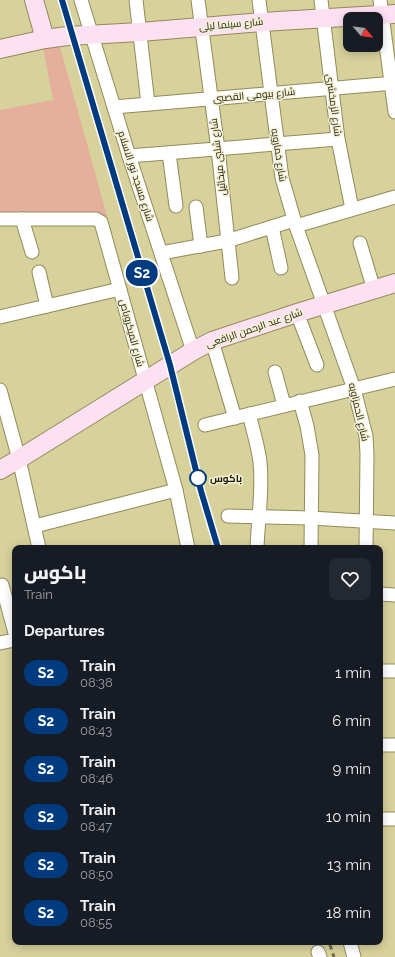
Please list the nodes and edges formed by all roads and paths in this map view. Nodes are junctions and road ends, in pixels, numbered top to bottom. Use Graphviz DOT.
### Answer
graph roads {
  1 [pos="34,0"];
  2 [pos="81,0"];
  3 [pos="136,0"];
  4 [pos="198,0"];
  5 [pos="259,0"];
  6 [pos="321,0"];
  7 [pos="386,10"];
  8 [pos="323,18"];
  9 [pos="262,22"];
  10 [pos="202,27"];
  11 [pos="140,32"];
  12 [pos="92,35"];
  13 [pos="45,39"];
  14 [pos="0,49"];
  15 [pos="393,83"];
  16 [pos="331,88"];
  17 [pos="271,93"];
  18 [pos="210,98"];
  19 [pos="148,104"];
  20 [pos="114,106"];
  21 [pos="395,112"];
  22 [pos="338,139"];
  23 [pos="277,145"];
  24 [pos="218,149"];
  25 [pos="169,153"];
  26 [pos="129,156"];
  27 [pos="395,197"];
  28 [pos="176,206"];
  29 [pos="196,207"];
  30 [pos="352,209"];
  31 [pos="0,219"];
  32 [pos="22,219"];
  33 [pos="295,223"];
  34 [pos="272,227"];
  35 [pos="227,241"];
  36 [pos="360,243"];
  37 [pos="201,246"];
  38 [pos="32,252"];
  39 [pos="161,253"];
  40 [pos="280,268"];
  41 [pos="39,272"];
  42 [pos="232,278"];
  43 [pos="395,283"];
  44 [pos="120,289"];
  45 [pos="374,290"];
  46 [pos="325,305"];
  47 [pos="48,306"];
  48 [pos="297,313"];
  49 [pos="0,317"];
  50 [pos="212,341"];
  51 [pos="193,351"];
  52 [pos="317,365"];
  53 [pos="275,372"];
  54 [pos="395,379"];
  55 [pos="145,381"];
  56 [pos="354,389"];
  57 [pos="1,394"];
  58 [pos="300,401"];
  59 [pos="284,405"];
  60 [pos="249,414"];
  61 [pos="235,418"];
  62 [pos="205,425"];
  63 [pos="19,459"];
  64 [pos="0,470"];
  65 [pos="176,490"];
  66 [pos="228,516"];
  67 [pos="258,517"];
  68 [pos="311,518"];
  69 [pos="367,522"];
  70 [pos="395,523"];
  71 [pos="35,526"];
  72 [pos="39,545"];
  73 [pos="187,545"];
  74 [pos="257,545"];
  75 [pos="311,545"];
  76 [pos="366,545"];
  77 [pos="6,585"];
  78 [pos="383,594"];
  79 [pos="395,595"];
  80 [pos="12,617"];
  81 [pos="12,641"];
  82 [pos="0,643"];
  83 [pos="383,671"];
  84 [pos="395,671"];
  85 [pos="383,745"];
  86 [pos="395,745"];
  87 [pos="383,819"];
  88 [pos="395,819"];
  89 [pos="351,945"];
  90 [pos="354,957"];
  1 -- 13 [label="street"];
  2 -- 12 [label="street, شارع مسجد نور الاسلام"];
  3 -- 11 [label="street"];
  4 -- 10 [label="street, شارع شلبى ميخائيل"];
  5 -- 9 [label="street, شارع خمارويه"];
  6 -- 8 [label="street, شارع الزمخشرى"];
  7 -- 8 [label="street, شارع سينما ليلى"];
  7 -- 15 [label="street"];
  8 -- 9 [label="street, شارع سينما ليلى"];
  8 -- 16 [label="street, شارع الزمخشرى"];
  9 -- 10 [label="street, شارع سينما ليلى"];
  9 -- 17 [label="street, شارع خمارويه"];
  10 -- 11 [label="street, شارع سينما ليلى"];
  10 -- 18 [label="street, شارع شلبى ميخائيل"];
  11 -- 12 [label="street, شارع سينما ليلى"];
  11 -- 19 [label="street"];
  12 -- 13 [label="street, شارع سينما ليلى"];
  12 -- 20 [label="street, شارع مسجد نور الاسلام"];
  13 -- 14 [label="street, شارع سينما ليلى"];
  15 -- 16 [label="street, شارع بيومى القصبى"];
  15 -- 21 [label="street"];
  16 -- 17 [label="street, شارع بيومى القصبى"];
  16 -- 22 [label="street, شارع الزمخشرى"];
  17 -- 18 [label="street, شارع بيومى القصبى"];
  17 -- 23 [label="street, شارع خمارويه"];
  18 -- 19 [label="street, شارع بيومى القصبى"];
  18 -- 24 [label="street, شارع شلبى ميخائيل"];
  19 -- 20 [label="street, شارع بيومى القصبى"];
  20 -- 26 [label="street, شارع مسجد نور الاسلام"];
  22 -- 23 [label="street"];
  22 -- 30 [label="street, شارع الزمخشرى"];
  23 -- 24 [label="street"];
  23 -- 33 [label="street, شارع خمارويه"];
  24 -- 25 [label="street"];
  24 -- 35 [label="street, شارع شلبى ميخائيل"];
  25 -- 26 [label="street"];
  25 -- 28 [label="street"];
  26 -- 39 [label="street, شارع مسجد نور الاسلام"];
  27 -- 30 [label="street"];
  29 -- 37 [label="street"];
  30 -- 33 [label="street"];
  31 -- 32 [label="street, شارع الميكروباص"];
  32 -- 38 [label="street"];
  32 -- 44 [label="street, شارع الميكروباص"];
  33 -- 34 [label="street"];
  33 -- 46 [label="street, شارع خمارويه"];
  34 -- 35 [label="street"];
  34 -- 40 [label="street"];
  35 -- 37 [label="street"];
  35 -- 42 [label="street, شارع شلبى ميخائيل"];
  36 -- 45 [label="street"];
  37 -- 39 [label="street"];
  39 -- 51 [label="street, شارع مسجد نور الاسلام"];
  41 -- 47 [label="street"];
  43 -- 45 [label="street, شارع عبد الرحمن الرافعى"];
  44 -- 47 [label="street"];
  44 -- 55 [label="street, شارع الميكروباص"];
  45 -- 46 [label="street, شارع عبد الرحمن الرافعى"];
  46 -- 48 [label="street, شارع عبد الرحمن الرافعى"];
  46 -- 56 [label="street, شارع الحمزاويه"];
  47 -- 49 [label="street"];
  48 -- 50 [label="street, شارع عبد الرحمن الرافعى"];
  48 -- 52 [label="street"];
  50 -- 51 [label="street, شارع عبد الرحمن الرافعى"];
  50 -- 61 [label="street"];
  51 -- 55 [label="street, شارع عبد الرحمن الرافعى"];
  53 -- 59 [label="street"];
  54 -- 56 [label="street"];
  55 -- 63 [label="street, شارع عبد الرحمن الرافعى"];
  55 -- 65 [label="street, شارع الميكروباص"];
  56 -- 58 [label="street"];
  56 -- 69 [label="street, شارع الحمزاويه"];
  57 -- 63 [label="street"];
  58 -- 59 [label="street"];
  58 -- 68 [label="street"];
  59 -- 60 [label="street"];
  60 -- 61 [label="street"];
  60 -- 67 [label="street"];
  61 -- 62 [label="street"];
  63 -- 64 [label="street, شارع عبد الرحمن الرافعى"];
  63 -- 71 [label="street"];
  65 -- 71 [label="street"];
  65 -- 73 [label="street, شارع الميكروباص"];
  66 -- 67 [label="street"];
  67 -- 68 [label="street"];
  67 -- 74 [label="street"];
  68 -- 69 [label="street"];
  68 -- 75 [label="street"];
  69 -- 70 [label="street"];
  69 -- 76 [label="street, شارع الحمزاويه"];
  71 -- 72 [label="street"];
  77 -- 80 [label="street"];
  78 -- 79 [label="street"];
  81 -- 82 [label="street"];
  83 -- 84 [label="street"];
  85 -- 86 [label="street"];
  87 -- 88 [label="street"];
  89 -- 90 [label="street"];
}
